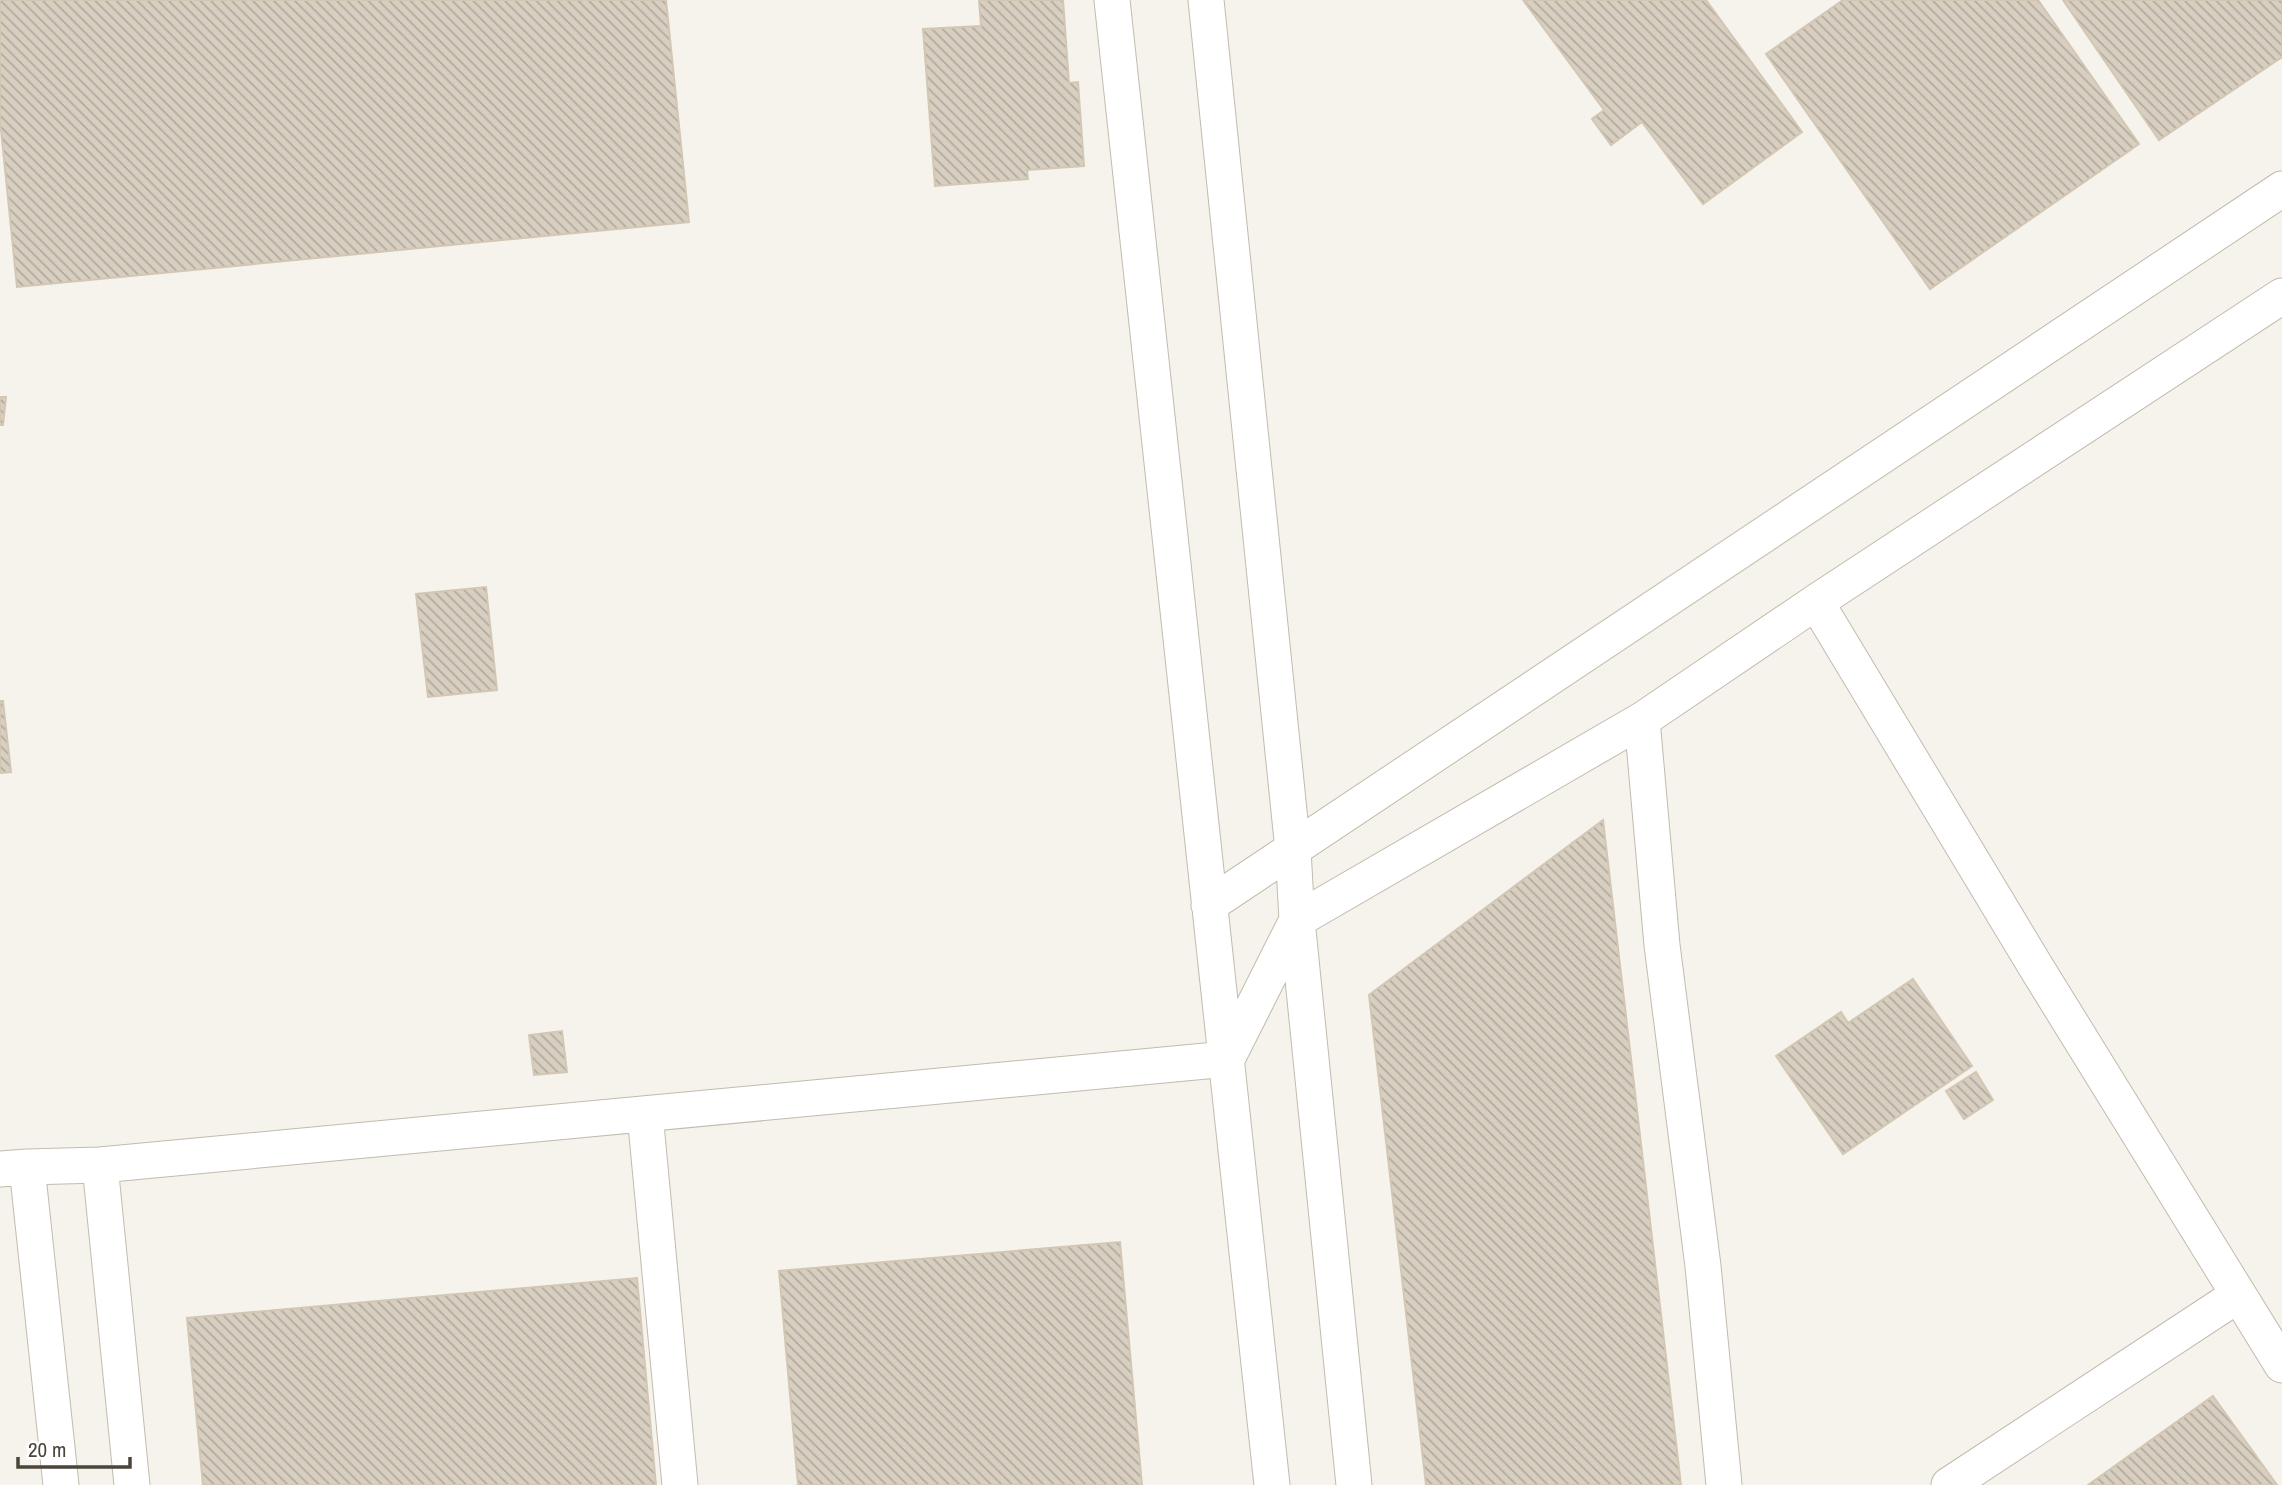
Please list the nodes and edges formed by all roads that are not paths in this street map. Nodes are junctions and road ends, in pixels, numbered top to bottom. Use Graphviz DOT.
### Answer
graph roads {
  1 [pos="1112,0"];
  2 [pos="1206,0"];
  3 [pos="2282,189"];
  4 [pos="2282,296"];
  5 [pos="1816,601"];
  6 [pos="1642,720"];
  7 [pos="1293,850"];
  8 [pos="1209,905"];
  9 [pos="1297,919"];
  10 [pos="1227,1059"];
  11 [pos="645,1114"];
  12 [pos="100,1165"];
  13 [pos="14,1168"];
  14 [pos="2238,1295"];
  15 [pos="2282,1365"];
  16 [pos="61,1485"];
  17 [pos="132,1485"];
  18 [pos="681,1485"];
  19 [pos="1272,1485"];
  20 [pos="1354,1485"];
  21 [pos="1724,1485"];
  22 [pos="1949,1485"];
  1 -- 8 [label="street"];
  2 -- 7 [label="street"];
  3 -- 7 [label="street"];
  4 -- 5 [label="street"];
  5 -- 6 [label="street"];
  5 -- 14 [label="street"];
  6 -- 9 [label="street"];
  6 -- 21 [label="street"];
  7 -- 8 [label="street"];
  7 -- 9 [label="street"];
  8 -- 10 [label="street"];
  9 -- 10 [label="street"];
  9 -- 20 [label="street"];
  10 -- 11 [label="street"];
  10 -- 19 [label="street"];
  11 -- 12 [label="street"];
  11 -- 18 [label="street"];
  12 -- 13 [label="street"];
  12 -- 17 [label="street"];
  13 -- 16 [label="street"];
  14 -- 15 [label="street"];
  14 -- 22 [label="street"];
}
